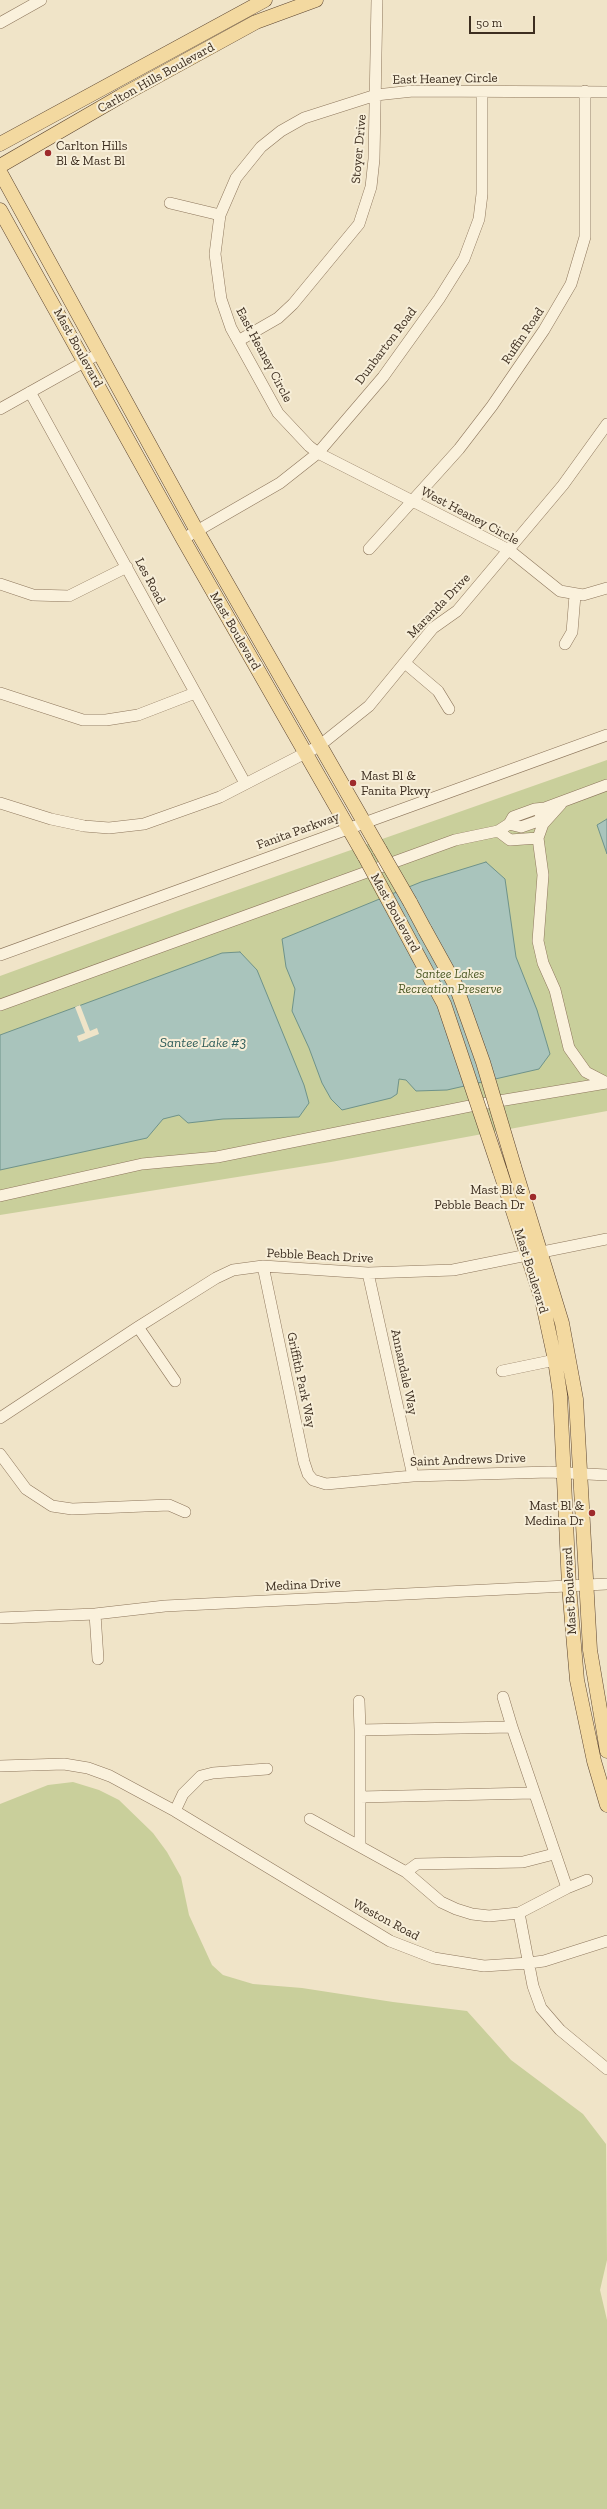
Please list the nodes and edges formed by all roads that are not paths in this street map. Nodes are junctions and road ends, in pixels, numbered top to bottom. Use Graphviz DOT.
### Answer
graph roads {
  1 [pos="265,0"];
  2 [pos="316,0"];
  3 [pos="377,0"];
  4 [pos="34,2"];
  5 [pos="0,23"];
  6 [pos="585,91"];
  7 [pos="482,92"];
  8 [pos="607,92"];
  9 [pos="376,95"];
  10 [pos="0,144"];
  11 [pos="0,166"];
  12 [pos="0,172"];
  13 [pos="170,203"];
  14 [pos="0,210"];
  15 [pos="220,215"];
  16 [pos="238,341"];
  17 [pos="100,353"];
  18 [pos="85,362"];
  19 [pos="30,392"];
  20 [pos="0,409"];
  21 [pos="607,424"];
  22 [pos="318,452"];
  23 [pos="413,501"];
  24 [pos="197,531"];
  25 [pos="183,540"];
  26 [pos="369,549"];
  27 [pos="509,550"];
  28 [pos="127,567"];
  29 [pos="0,584"];
  30 [pos="607,588"];
  31 [pos="575,595"];
  32 [pos="564,644"];
  33 [pos="405,663"];
  34 [pos="0,693"];
  35 [pos="195,693"];
  36 [pos="449,709"];
  37 [pos="607,735"];
  38 [pos="319,746"];
  39 [pos="305,754"];
  40 [pos="245,783"];
  41 [pos="607,785"];
  42 [pos="564,801"];
  43 [pos="0,803"];
  44 [pos="363,822"];
  45 [pos="347,828"];
  46 [pos="498,832"];
  47 [pos="538,838"];
  48 [pos="0,955"];
  49 [pos="0,1005"];
  50 [pos="607,1083"];
  51 [pos="0,1196"];
  52 [pos="607,1239"];
  53 [pos="542,1253"];
  54 [pos="528,1257"];
  55 [pos="263,1266"];
  56 [pos="368,1274"];
  57 [pos="138,1327"];
  58 [pos="555,1360"];
  59 [pos="502,1370"];
  60 [pos="175,1381"];
  61 [pos="0,1418"];
  62 [pos="0,1454"];
  63 [pos="564,1473"];
  64 [pos="580,1475"];
  65 [pos="607,1475"];
  66 [pos="413,1476"];
  67 [pos="330,1483"];
  68 [pos="185,1512"];
  69 [pos="607,1584"];
  70 [pos="586,1585"];
  71 [pos="569,1586"];
  72 [pos="94,1614"];
  73 [pos="0,1618"];
  74 [pos="98,1659"];
  75 [pos="503,1696"];
  76 [pos="359,1701"];
  77 [pos="512,1727"];
  78 [pos="360,1730"];
  79 [pos="607,1751"];
  80 [pos="0,1766"];
  81 [pos="267,1770"];
  82 [pos="534,1793"];
  83 [pos="360,1797"];
  84 [pos="607,1805"];
  85 [pos="175,1811"];
  86 [pos="310,1819"];
  87 [pos="360,1844"];
  88 [pos="554,1854"];
  89 [pos="406,1872"];
  90 [pos="587,1880"];
  91 [pos="567,1888"];
  92 [pos="519,1913"];
  93 [pos="607,1941"];
  94 [pos="529,1963"];
  95 [pos="607,2069"];
  1 -- 10 [label="main road, Carlton Hills Boulevard"];
  2 -- 11 [label="main road, Carlton Hills Boulevard"];
  3 -- 9 [label="street, Stoyer Drive"];
  4 -- 5 [label="street"];
  6 -- 7 [label="street, East Heaney Circle"];
  6 -- 8 [label="street, East Heaney Circle"];
  6 -- 23 [label="street, Ruffin Road"];
  7 -- 9 [label="street, East Heaney Circle"];
  7 -- 22 [label="street, Dunbarton Road"];
  9 -- 15 [label="street, East Heaney Circle"];
  9 -- 16 [label="street, Stoyer Drive"];
  12 -- 17 [label="main road, Mast Boulevard"];
  13 -- 15 [label="street"];
  14 -- 18 [label="main road, Mast Boulevard"];
  15 -- 16 [label="street, East Heaney Circle"];
  16 -- 22 [label="street, East Heaney Circle"];
  17 -- 18 [label="street"];
  17 -- 24 [label="main road, Mast Boulevard"];
  18 -- 19 [label="street"];
  18 -- 25 [label="main road, Mast Boulevard"];
  19 -- 20 [label="street"];
  19 -- 28 [label="street, Les Road"];
  21 -- 27 [label="street, Maranda Drive"];
  22 -- 23 [label="street, West Heaney Circle"];
  22 -- 24 [label="street, Dunbarton Road"];
  23 -- 26 [label="street, Ruffin Road"];
  23 -- 27 [label="street, West Heaney Circle"];
  24 -- 25 [label="street, Dunbarton Road"];
  24 -- 38 [label="main road, Mast Boulevard"];
  25 -- 39 [label="main road, Mast Boulevard"];
  27 -- 31 [label="street, West Heaney Circle"];
  27 -- 33 [label="street, Maranda Drive"];
  28 -- 29 [label="street"];
  28 -- 35 [label="street, Les Road"];
  30 -- 31 [label="street, West Heaney Circle"];
  31 -- 32 [label="street"];
  33 -- 36 [label="street"];
  33 -- 38 [label="street, Maranda Drive"];
  34 -- 35 [label="street"];
  35 -- 40 [label="street, Les Road"];
  37 -- 44 [label="street, Fanita Parkway"];
  38 -- 39 [label="street, Maranda Drive"];
  38 -- 44 [label="main road, Mast Boulevard"];
  39 -- 40 [label="street, Maranda Drive"];
  39 -- 45 [label="main road, Mast Boulevard"];
  40 -- 43 [label="street, Maranda Drive"];
  41 -- 42 [label="street"];
  42 -- 46 [label="street"];
  42 -- 47 [label="street"];
  44 -- 45 [label="street, Fanita Parkway"];
  44 -- 53 [label="main road, Mast Boulevard, bridge"];
  45 -- 48 [label="street, Fanita Parkway"];
  45 -- 54 [label="main road, Mast Boulevard, bridge"];
  46 -- 47 [label="street"];
  46 -- 49 [label="street"];
  47 -- 50 [label="street"];
  50 -- 51 [label="street"];
  52 -- 53 [label="street, Pebble Beach Drive"];
  53 -- 54 [label="street, Pebble Beach Drive"];
  53 -- 64 [label="main road, Mast Boulevard"];
  54 -- 56 [label="street, Pebble Beach Drive"];
  54 -- 58 [label="main road, Mast Boulevard"];
  55 -- 56 [label="street, Pebble Beach Drive"];
  55 -- 57 [label="street, Pebble Beach Drive"];
  55 -- 67 [label="street, Griffith Park Way"];
  56 -- 66 [label="street, Annandale Way"];
  57 -- 60 [label="street"];
  57 -- 61 [label="street, Pebble Beach Drive"];
  58 -- 59 [label="street"];
  58 -- 63 [label="main road, Mast Boulevard"];
  62 -- 68 [label="street"];
  63 -- 64 [label="street, Saint Andrews Drive"];
  63 -- 66 [label="street, Saint Andrews Drive"];
  63 -- 71 [label="main road, Mast Boulevard"];
  64 -- 65 [label="street, Saint Andrews Drive"];
  64 -- 70 [label="main road, Mast Boulevard"];
  66 -- 67 [label="street, Saint Andrews Drive"];
  69 -- 70 [label="street, Medina Drive"];
  70 -- 71 [label="street, Medina Drive"];
  70 -- 79 [label="main road, Mast Boulevard"];
  71 -- 72 [label="street, Medina Drive"];
  71 -- 84 [label="main road, Mast Boulevard"];
  72 -- 73 [label="street, Medina Drive"];
  72 -- 74 [label="street"];
  75 -- 77 [label="street"];
  76 -- 78 [label="street"];
  77 -- 78 [label="street"];
  77 -- 82 [label="street"];
  78 -- 83 [label="street"];
  80 -- 85 [label="street, Weston Road"];
  81 -- 85 [label="street"];
  82 -- 83 [label="street"];
  82 -- 88 [label="street"];
  83 -- 87 [label="street"];
  85 -- 94 [label="street, Weston Road"];
  86 -- 87 [label="street"];
  87 -- 89 [label="street"];
  88 -- 89 [label="street"];
  88 -- 91 [label="street"];
  89 -- 92 [label="street"];
  90 -- 91 [label="street"];
  91 -- 92 [label="street"];
  92 -- 94 [label="street"];
  93 -- 94 [label="street, Weston Road"];
  94 -- 95 [label="street"];
}
